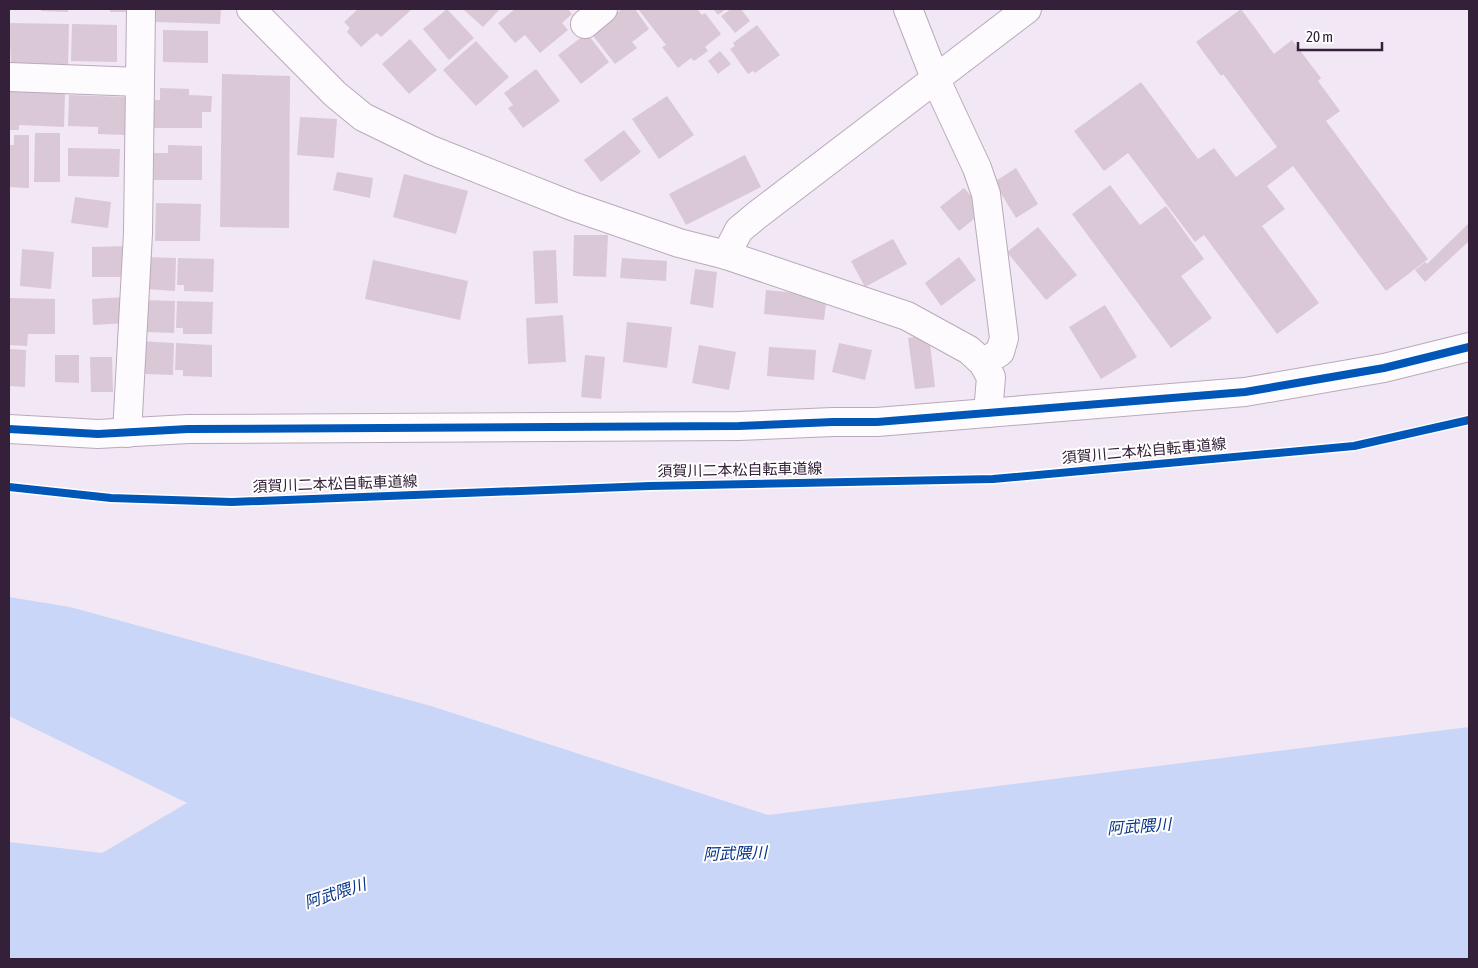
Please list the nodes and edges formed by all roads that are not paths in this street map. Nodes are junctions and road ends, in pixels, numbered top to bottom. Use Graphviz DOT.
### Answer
graph roads {
  1 [pos="141,9"];
  2 [pos="251,9"];
  3 [pos="908,9"];
  4 [pos="1027,9"];
  5 [pos="9,77"];
  6 [pos="935,78"];
  7 [pos="140,82"];
  8 [pos="726,255"];
  9 [pos="1469,347"];
  10 [pos="983,362"];
  11 [pos="988,413"];
  12 [pos="9,429"];
  13 [pos="127,433"];
  1 -- 7 [label="street"];
  2 -- 8 [label="street"];
  3 -- 6 [label="street"];
  4 -- 6 [label="street"];
  5 -- 7 [label="street"];
  6 -- 8 [label="street"];
  6 -- 10 [label="street"];
  7 -- 13 [label="street"];
  8 -- 10 [label="street"];
  9 -- 11 [label="street"];
  10 -- 11 [label="street"];
  11 -- 13 [label="street"];
  12 -- 13 [label="street"];
}
